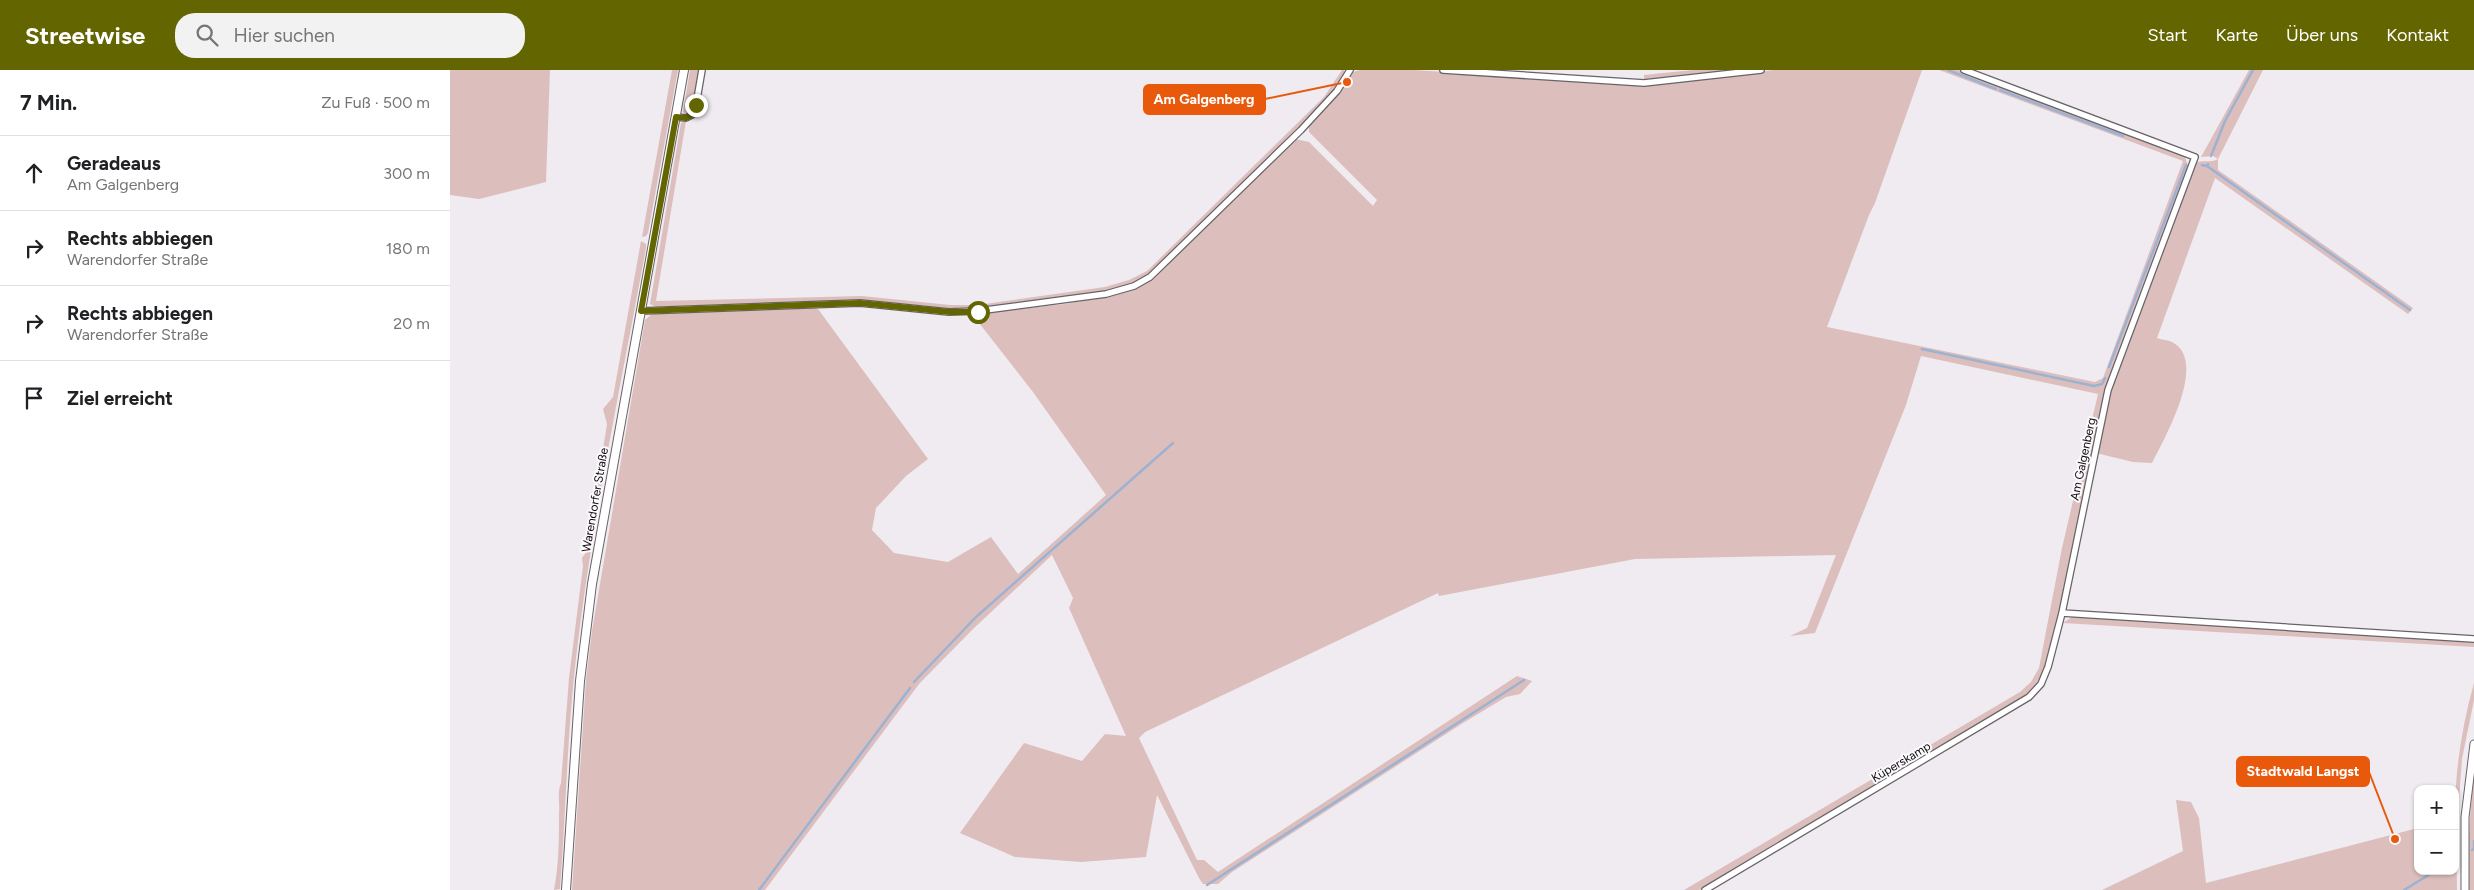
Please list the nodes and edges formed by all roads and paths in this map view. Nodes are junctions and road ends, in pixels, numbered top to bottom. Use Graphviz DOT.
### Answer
graph roads {
  1 [pos="684,70"];
  2 [pos="702,70"];
  3 [pos="1350,70"];
  4 [pos="1443,70"];
  5 [pos="1761,70"];
  6 [pos="1964,70"];
  7 [pos="676,117"];
  8 [pos="641,311"];
  9 [pos="2062,613"];
  10 [pos="2474,640"];
  11 [pos="2474,744"];
  12 [pos="566,890"];
  13 [pos="1705,890"];
  14 [pos="2465,890"];
  1 -- 7 [label="main road, Warendorfer Straße"];
  2 -- 7 [label="street"];
  3 -- 8 [label="street"];
  4 -- 5 [label="street"];
  6 -- 9 [label="street, Am Galgenberg"];
  7 -- 8 [label="main road, Warendorfer Straße"];
  8 -- 12 [label="main road, Warendorfer Straße"];
  9 -- 10 [label="street"];
  9 -- 13 [label="street, Küperskamp"];
  11 -- 14 [label="street"];
}
